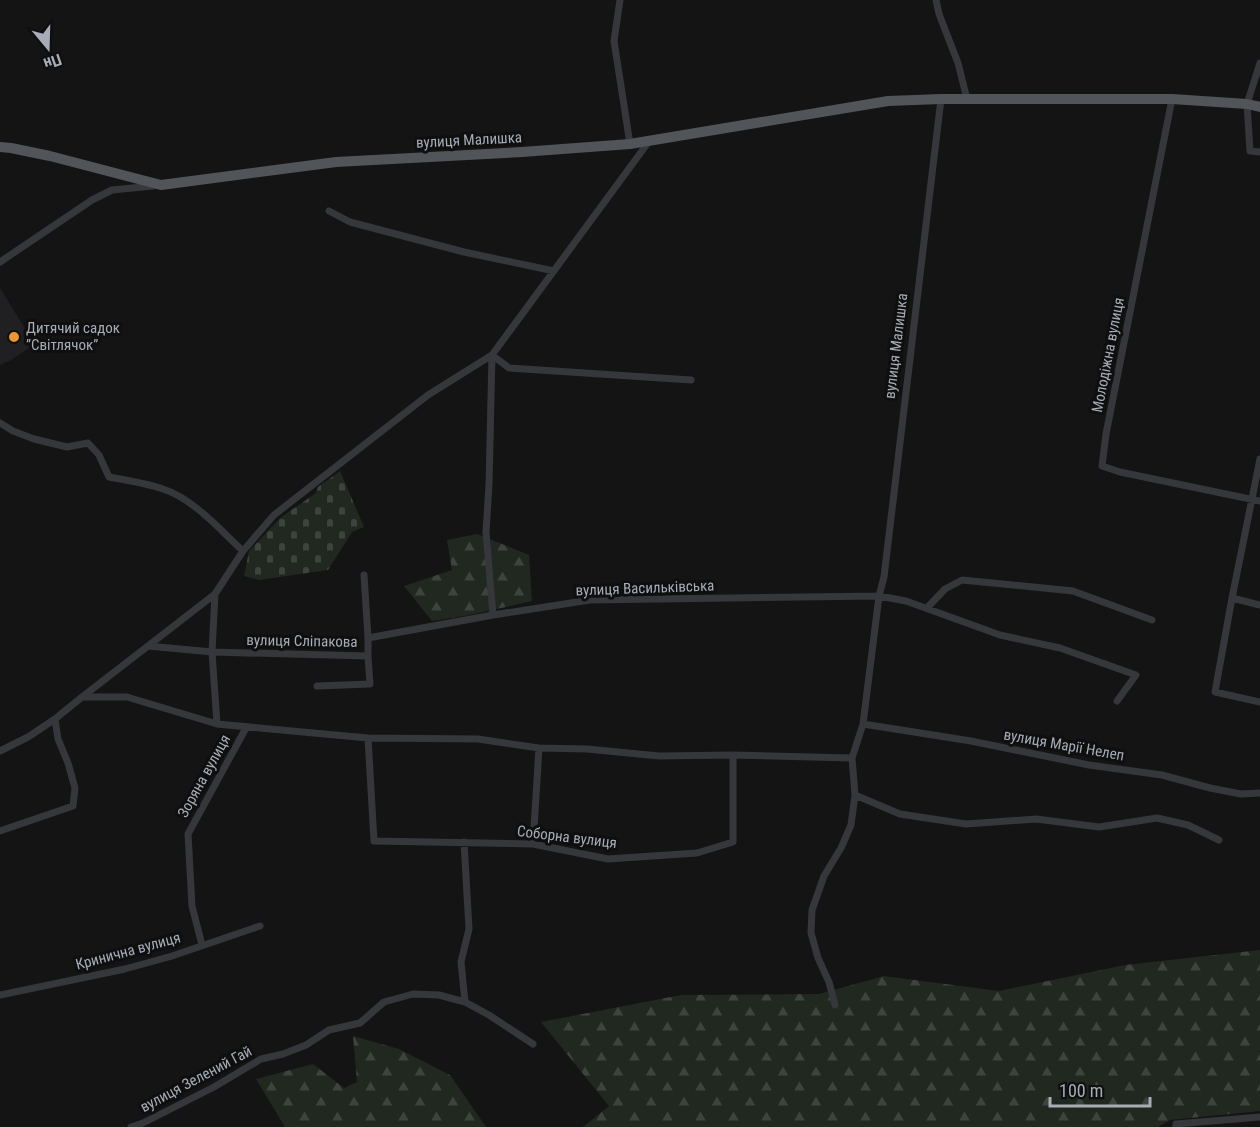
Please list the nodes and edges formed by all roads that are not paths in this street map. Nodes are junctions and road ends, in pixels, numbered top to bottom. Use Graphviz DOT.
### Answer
graph roads {
  1 [pos="620,0"];
  2 [pos="936,0"];
  3 [pos="1260,63"];
  4 [pos="941,99"];
  5 [pos="968,99"];
  6 [pos="1172,99"];
  7 [pos="1247,104"];
  8 [pos="1260,106"];
  9 [pos="650,140"];
  10 [pos="630,144"];
  11 [pos="0,147"];
  12 [pos="1260,152"];
  13 [pos="161,185"];
  14 [pos="329,211"];
  15 [pos="0,262"];
  16 [pos="554,272"];
  17 [pos="492,355"];
  18 [pos="691,380"];
  19 [pos="0,423"];
  20 [pos="1260,459"];
  21 [pos="1256,501"];
  22 [pos="243,551"];
  23 [pos="364,575"];
  24 [pos="215,594"];
  25 [pos="879,596"];
  26 [pos="1232,598"];
  27 [pos="1260,605"];
  28 [pos="927,609"];
  29 [pos="493,615"];
  30 [pos="1152,620"];
  31 [pos="368,638"];
  32 [pos="148,646"];
  33 [pos="212,652"];
  34 [pos="368,656"];
  35 [pos="316,686"];
  36 [pos="82,698"];
  37 [pos="1117,702"];
  38 [pos="1260,702"];
  39 [pos="55,719"];
  40 [pos="217,724"];
  41 [pos="863,724"];
  42 [pos="246,728"];
  43 [pos="368,738"];
  44 [pos="539,748"];
  45 [pos="0,751"];
  46 [pos="734,755"];
  47 [pos="852,758"];
  48 [pos="1260,793"];
  49 [pos="855,795"];
  50 [pos="0,831"];
  51 [pos="1219,840"];
  52 [pos="464,842"];
  53 [pos="533,844"];
  54 [pos="260,926"];
  55 [pos="202,945"];
  56 [pos="0,995"];
  57 [pos="465,1002"];
  58 [pos="835,1005"];
  59 [pos="533,1044"];
  60 [pos="1260,1117"];
  61 [pos="131,1127"];
  62 [pos="1176,1127"];
  1 -- 10 [label="street"];
  2 -- 5 [label="street"];
  3 -- 7 [label="street"];
  4 -- 5 [label="main road, вулиця Малишка"];
  4 -- 9 [label="main road, вулиця Малишка"];
  4 -- 25 [label="street, вулиця Малишка"];
  5 -- 6 [label="main road, вулиця Малишка"];
  6 -- 7 [label="main road, вулиця Малишка"];
  6 -- 21 [label="street, Молодіжна вулиця"];
  7 -- 8 [label="main road, вулиця Малишка"];
  7 -- 12 [label="street"];
  9 -- 10 [label="main road, вулиця Малишка"];
  9 -- 16 [label="street"];
  10 -- 13 [label="main road, вулиця Малишка"];
  11 -- 13 [label="main road, вулиця Малишка"];
  13 -- 15 [label="street"];
  14 -- 16 [label="street"];
  16 -- 17 [label="street"];
  17 -- 18 [label="street"];
  17 -- 22 [label="street"];
  17 -- 29 [label="street"];
  19 -- 22 [label="street"];
  20 -- 21 [label="street"];
  21 -- 26 [label="street"];
  22 -- 24 [label="street"];
  23 -- 31 [label="street, вулиця Сліпакова"];
  24 -- 32 [label="street"];
  24 -- 33 [label="street"];
  25 -- 28 [label="street, вулиця Васильківська"];
  25 -- 29 [label="street, вулиця Васильківська"];
  25 -- 41 [label="street"];
  26 -- 27 [label="street"];
  26 -- 38 [label="street"];
  28 -- 30 [label="street"];
  28 -- 37 [label="street, вулиця Васильківська"];
  29 -- 31 [label="street, вулиця Васильківська"];
  31 -- 34 [label="street, вулиця Сліпакова"];
  32 -- 33 [label="street"];
  32 -- 36 [label="street"];
  33 -- 34 [label="street, вулиця Сліпакова"];
  33 -- 40 [label="street"];
  34 -- 35 [label="street"];
  36 -- 39 [label="street"];
  36 -- 40 [label="street, Зоряна вулиця"];
  39 -- 45 [label="street"];
  39 -- 50 [label="street"];
  40 -- 42 [label="street"];
  41 -- 47 [label="street"];
  41 -- 48 [label="street, вулиця Марії Нелеп"];
  42 -- 43 [label="street"];
  42 -- 55 [label="street, Зоряна вулиця"];
  43 -- 44 [label="street"];
  43 -- 52 [label="street, Соборна вулиця"];
  44 -- 46 [label="street"];
  44 -- 53 [label="street"];
  46 -- 47 [label="street"];
  46 -- 53 [label="street, Соборна вулиця"];
  47 -- 49 [label="street"];
  49 -- 51 [label="street"];
  49 -- 58 [label="street"];
  52 -- 53 [label="street, Соборна вулиця"];
  52 -- 57 [label="street"];
  54 -- 55 [label="street, Кринична вулиця"];
  55 -- 56 [label="street, Кринична вулиця"];
  57 -- 59 [label="street, вулиця Зелений Гай"];
  57 -- 61 [label="street, вулиця Зелений Гай"];
  60 -- 62 [label="street"];
}
